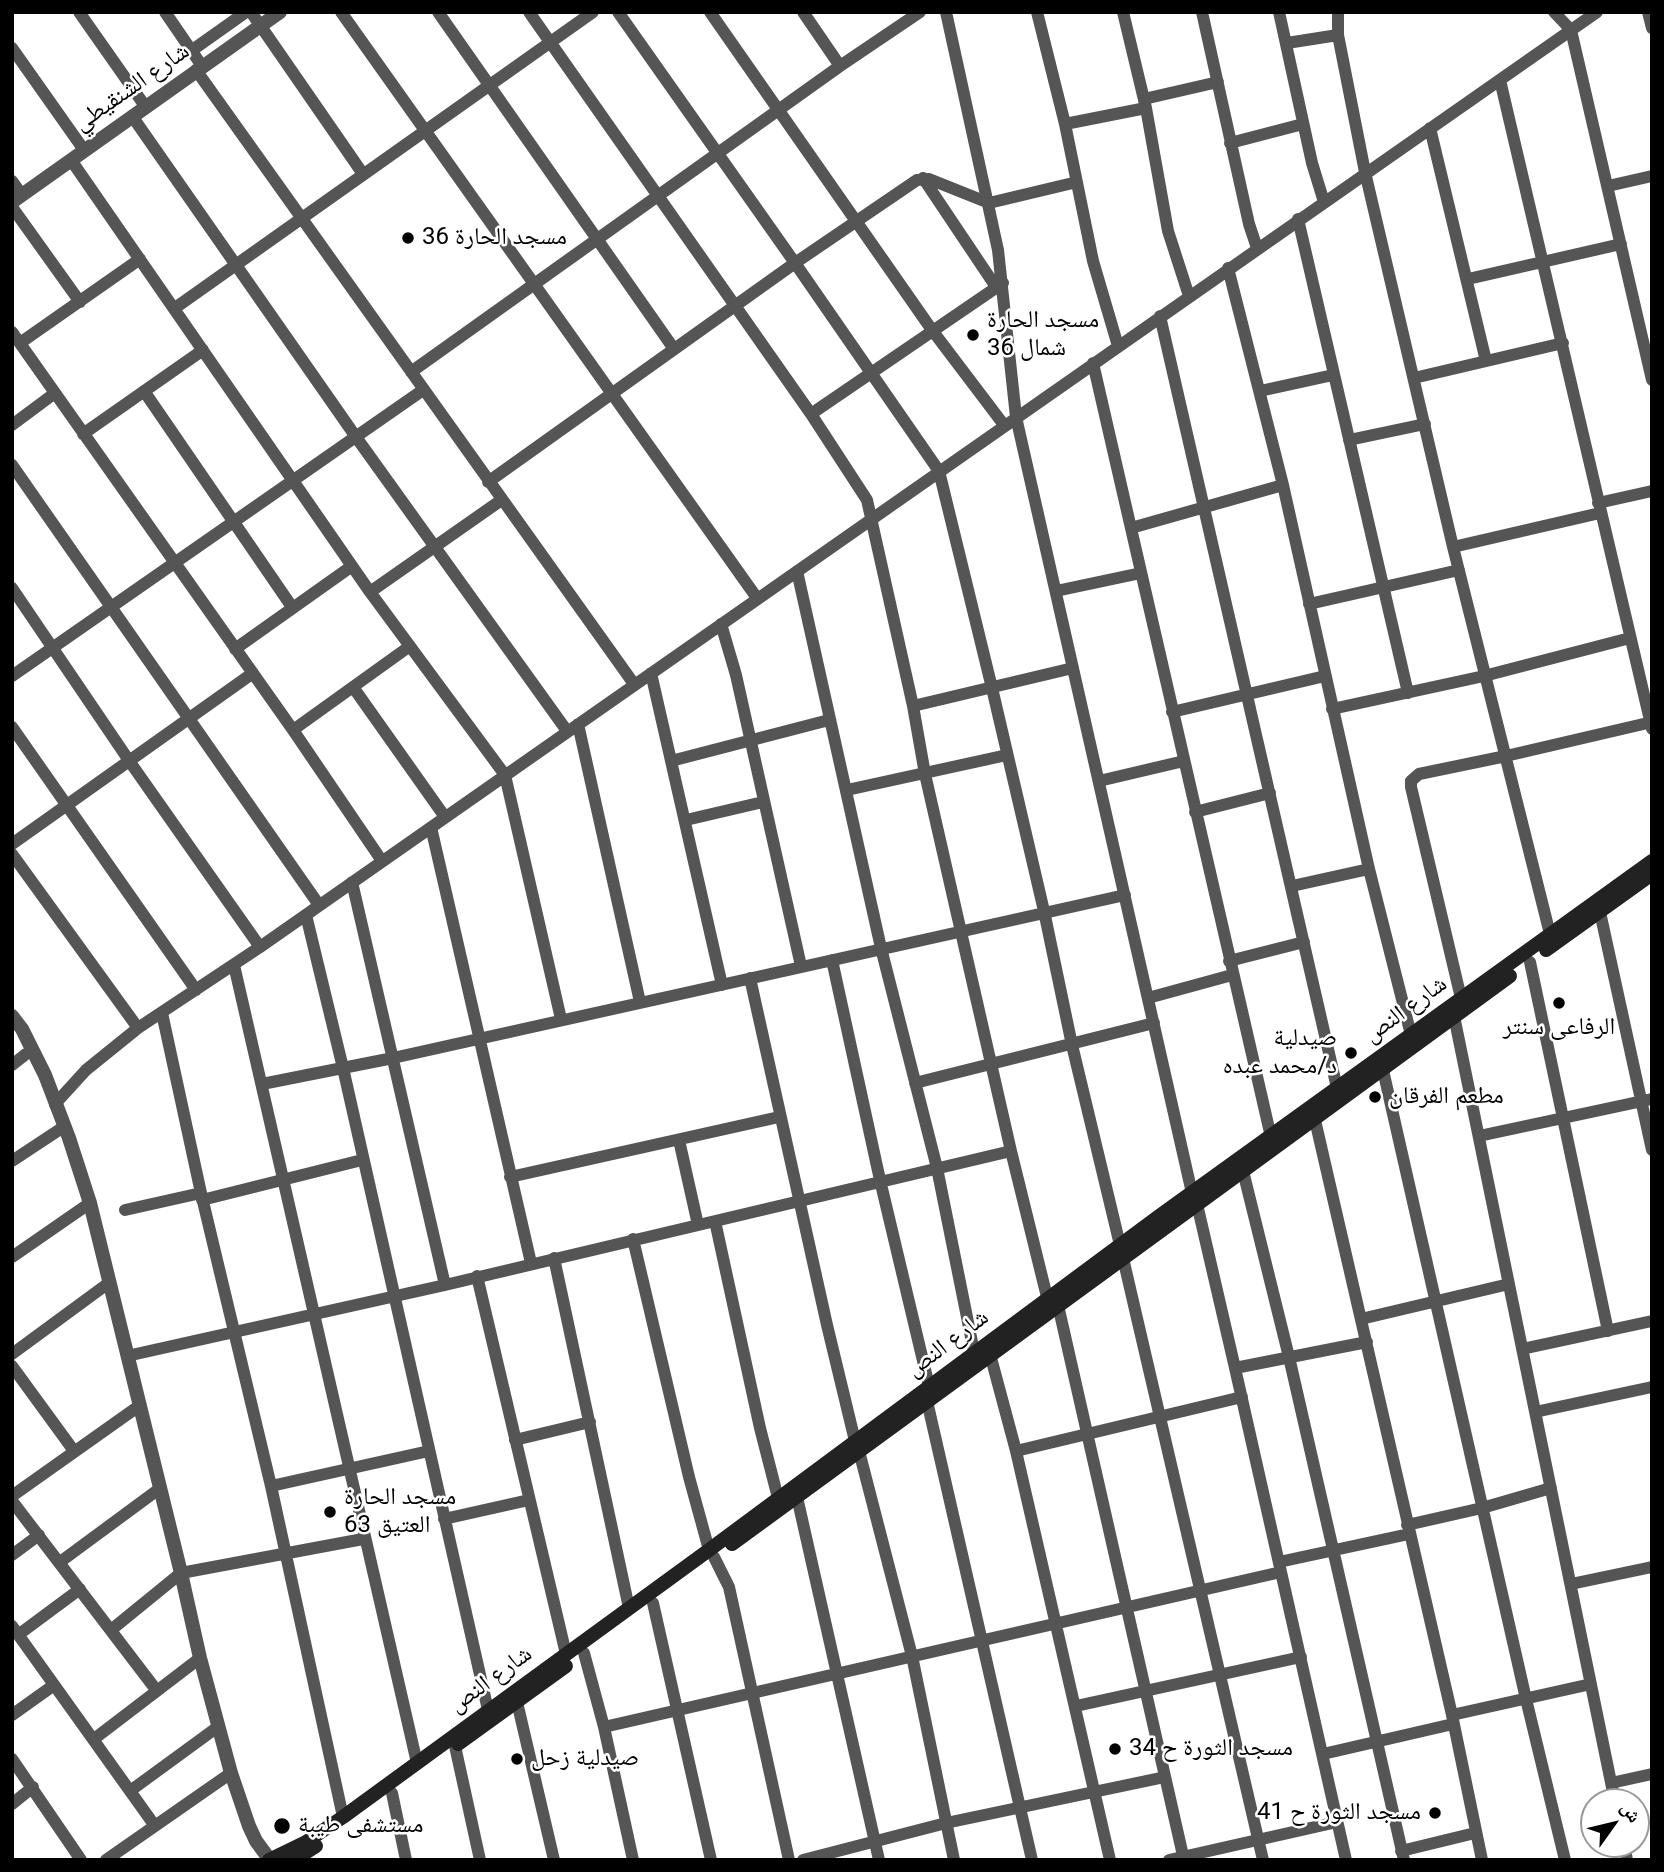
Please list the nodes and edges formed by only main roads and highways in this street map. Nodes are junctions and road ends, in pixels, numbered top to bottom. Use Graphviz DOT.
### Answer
graph roads {
  1 [pos="1652,861"];
  2 [pos="1652,874"];
  3 [pos="1551,940"];
  4 [pos="1194,1199"];
  5 [pos="1053,1301"];
  6 [pos="928,1393"];
  7 [pos="857,1446"];
  8 [pos="711,1554"];
  9 [pos="270,1860"];
  10 [pos="294,1860"];
  1 -- 3 [label="main road, شارع النص"];
  2 -- 3 [label="main road, شارع النص"];
  3 -- 4 [label="main road, شارع النص"];
  3 -- 4 [label="main road, شارع النص"];
  4 -- 5 [label="main road, شارع النص"];
  5 -- 6 [label="main road, شارع النص"];
  5 -- 6 [label="main road, شارع النص"];
  6 -- 7 [label="main road, شارع النص"];
  7 -- 8 [label="main road, شارع النص"];
  7 -- 8 [label="main road, شارع النص"];
  8 -- 9 [label="main road, شارع النص"];
  8 -- 10 [label="main road, شارع النص"];
}
